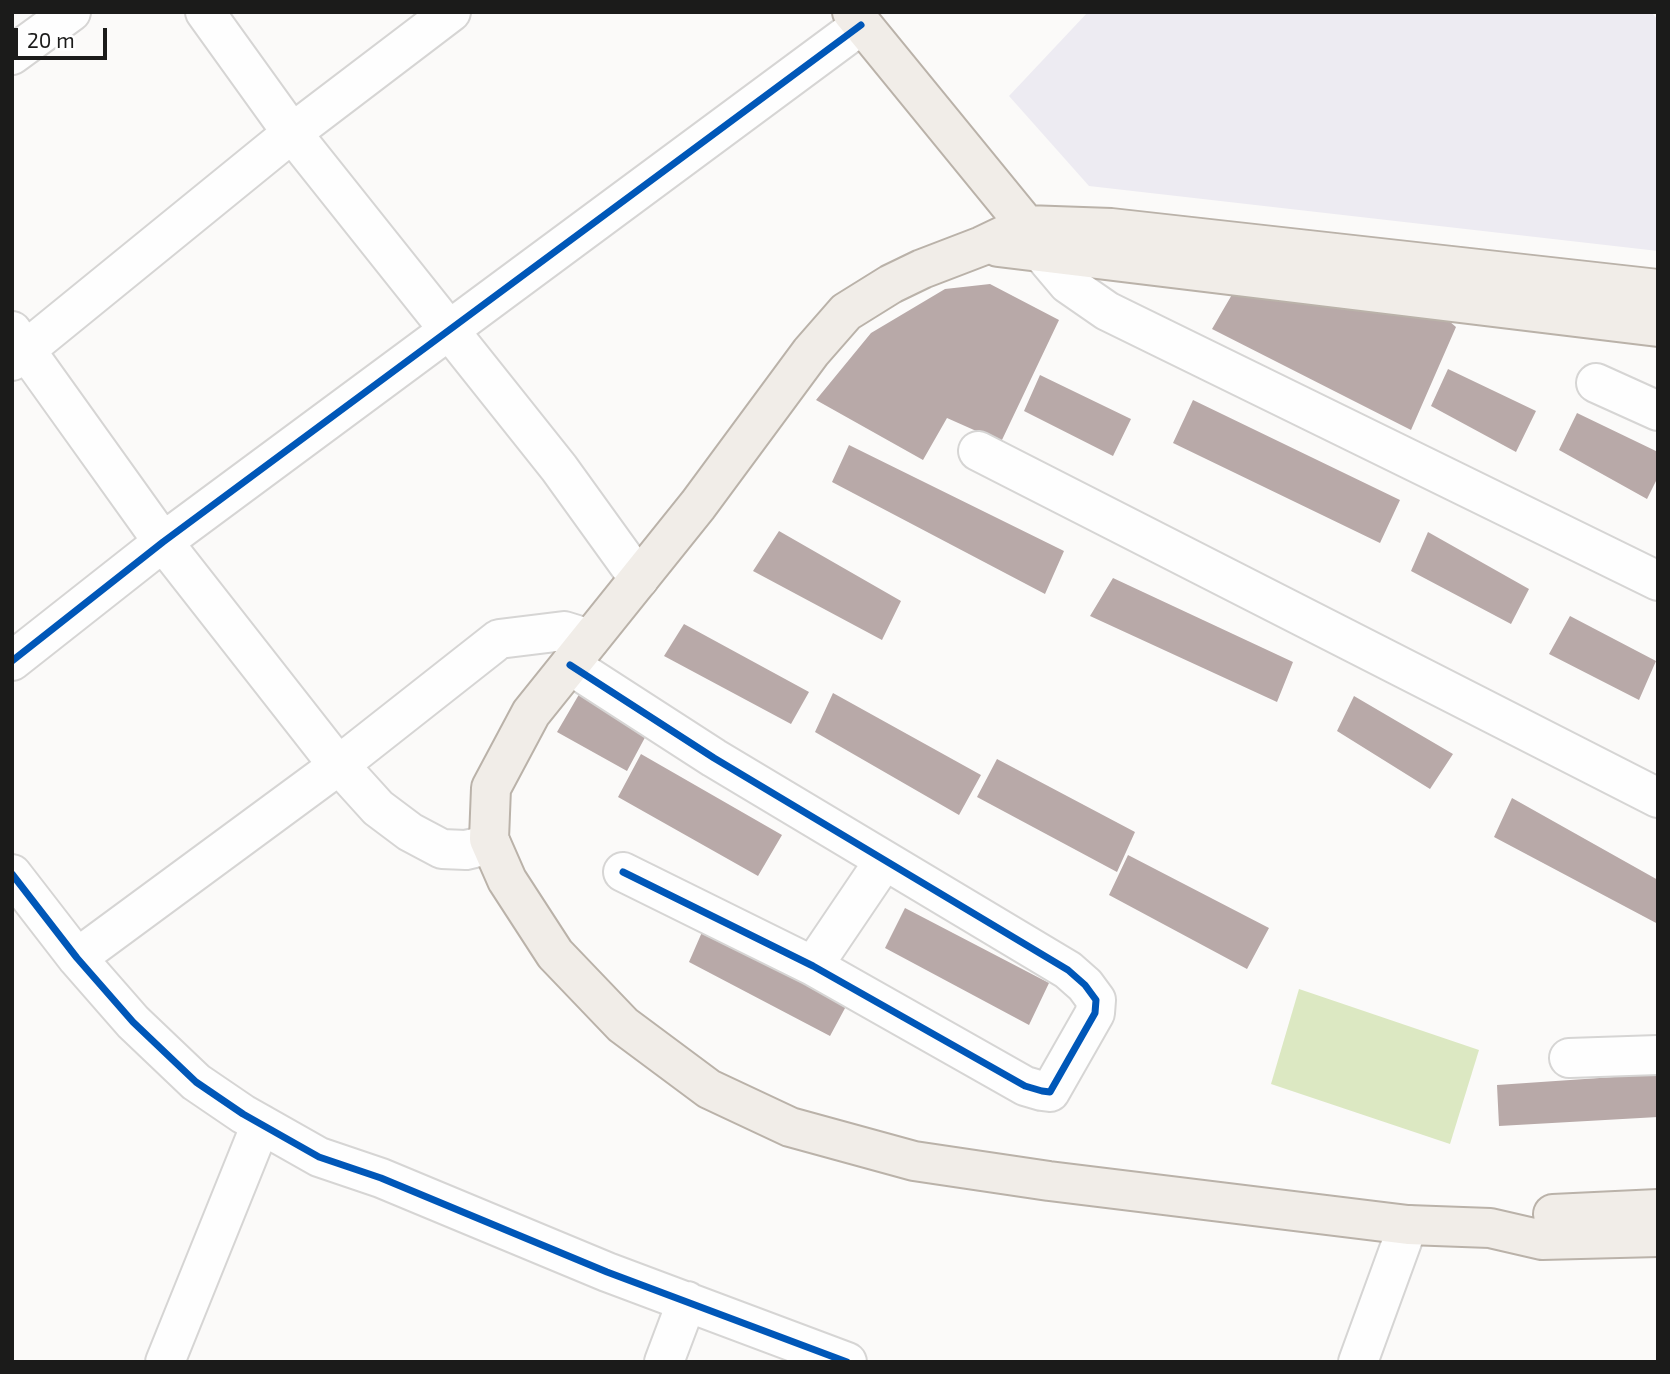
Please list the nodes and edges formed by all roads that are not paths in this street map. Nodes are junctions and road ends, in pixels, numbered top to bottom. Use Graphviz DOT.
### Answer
graph roads {
  1 [pos="71,12"];
  2 [pos="205,12"];
  3 [pos="451,12"];
  4 [pos="856,19"];
  5 [pos="12,55"];
  6 [pos="292,133"];
  7 [pos="1033,238"];
  8 [pos="1658,289"];
  9 [pos="1658,327"];
  10 [pos="449,332"];
  11 [pos="17,347"];
  12 [pos="1596,383"];
  13 [pos="1658,411"];
  14 [pos="978,451"];
  15 [pos="163,542"];
  16 [pos="639,579"];
  17 [pos="1658,581"];
  18 [pos="580,652"];
  19 [pos="12,661"];
  20 [pos="339,765"];
  21 [pos="1658,798"];
  22 [pos="491,844"];
  23 [pos="884,861"];
  24 [pos="622,872"];
  25 [pos="12,874"];
  26 [pos="77,958"];
  27 [pos="813,966"];
  28 [pos="1658,1055"];
  29 [pos="1569,1058"];
  30 [pos="261,1124"];
  31 [pos="1658,1209"];
  32 [pos="1408,1225"];
  33 [pos="1490,1228"];
  34 [pos="1658,1237"];
  35 [pos="687,1301"];
  36 [pos="164,1362"];
  37 [pos="664,1362"];
  38 [pos="847,1362"];
  39 [pos="1358,1362"];
  1 -- 5 [label="street"];
  2 -- 6 [label="street"];
  3 -- 6 [label="street"];
  4 -- 7 [label="main road"];
  4 -- 10 [label="street"];
  6 -- 10 [label="street"];
  6 -- 11 [label="street"];
  7 -- 8 [label="main road"];
  7 -- 9 [label="main road"];
  7 -- 16 [label="main road"];
  7 -- 17 [label="street"];
  10 -- 15 [label="street"];
  10 -- 16 [label="street"];
  11 -- 15 [label="street"];
  12 -- 13 [label="street"];
  14 -- 21 [label="street"];
  15 -- 19 [label="street"];
  15 -- 20 [label="street"];
  16 -- 18 [label="main road"];
  18 -- 20 [label="street"];
  18 -- 22 [label="main road"];
  18 -- 23 [label="street"];
  20 -- 22 [label="street"];
  20 -- 26 [label="street"];
  22 -- 32 [label="main road"];
  23 -- 27 [label="street"];
  23 -- 27 [label="street"];
  24 -- 27 [label="street"];
  25 -- 26 [label="street"];
  26 -- 30 [label="street"];
  28 -- 29 [label="street"];
  30 -- 35 [label="street"];
  30 -- 36 [label="street"];
  31 -- 33 [label="main road"];
  32 -- 33 [label="main road"];
  32 -- 39 [label="street"];
  33 -- 34 [label="main road"];
  35 -- 37 [label="street"];
  35 -- 38 [label="street"];
}
